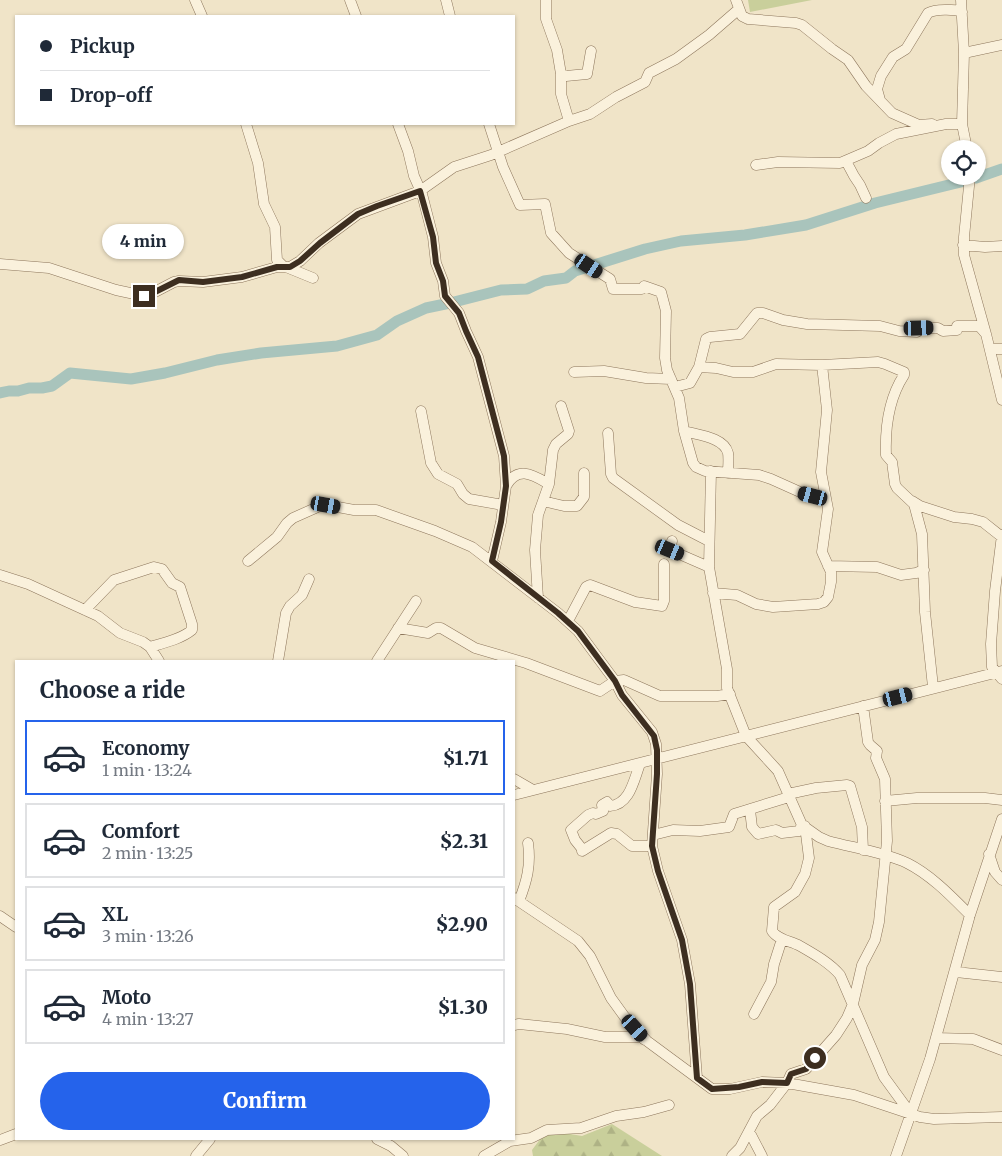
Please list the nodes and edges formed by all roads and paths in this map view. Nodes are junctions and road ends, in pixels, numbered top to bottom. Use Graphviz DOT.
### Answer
graph roads {
  1 [pos="195,0"];
  2 [pos="350,0"];
  3 [pos="446,0"];
  4 [pos="546,0"];
  5 [pos="961,0"];
  6 [pos="738,4"];
  7 [pos="962,12"];
  8 [pos="202,15"];
  9 [pos="356,15"];
  10 [pos="450,15"];
  11 [pos="1002,45"];
  12 [pos="591,51"];
  13 [pos="964,53"];
  14 [pos="561,74"];
  15 [pos="880,101"];
  16 [pos="569,121"];
  17 [pos="962,124"];
  18 [pos="246,125"];
  19 [pos="398,125"];
  20 [pos="489,125"];
  21 [pos="935,126"];
  22 [pos="965,140"];
  23 [pos="499,152"];
  24 [pos="846,161"];
  25 [pos="756,165"];
  26 [pos="969,185"];
  27 [pos="420,191"];
  28 [pos="866,198"];
  29 [pos="963,245"];
  30 [pos="1002,246"];
  31 [pos="0,264"];
  32 [pos="284,267"];
  33 [pos="313,278"];
  34 [pos="986,334"];
  35 [pos="990,349"];
  36 [pos="1002,349"];
  37 [pos="822,365"];
  38 [pos="699,368"];
  39 [pos="574,372"];
  40 [pos="673,383"];
  41 [pos="1002,400"];
  42 [pos="561,406"];
  43 [pos="421,411"];
  44 [pos="684,431"];
  45 [pos="608,433"];
  46 [pos="711,471"];
  47 [pos="584,473"];
  48 [pos="728,473"];
  49 [pos="549,484"];
  50 [pos="506,486"];
  51 [pos="826,499"];
  52 [pos="911,500"];
  53 [pos="544,501"];
  54 [pos="503,505"];
  55 [pos="1002,536"];
  56 [pos="709,540"];
  57 [pos="672,541"];
  58 [pos="248,560"];
  59 [pos="492,561"];
  60 [pos="664,564"];
  61 [pos="709,566"];
  62 [pos="828,566"];
  63 [pos="924,570"];
  64 [pos="0,575"];
  65 [pos="901,575"];
  66 [pos="309,579"];
  67 [pos="925,585"];
  68 [pos="713,594"];
  69 [pos="538,598"];
  70 [pos="416,601"];
  71 [pos="85,610"];
  72 [pos="568,621"];
  73 [pos="398,628"];
  74 [pos="150,647"];
  75 [pos="158,660"];
  76 [pos="278,660"];
  77 [pos="378,660"];
  78 [pos="1000,674"];
  79 [pos="615,681"];
  80 [pos="933,688"];
  81 [pos="730,694"];
  82 [pos="863,706"];
  83 [pos="746,736"];
  84 [pos="657,760"];
  85 [pos="640,764"];
  86 [pos="515,780"];
  87 [pos="533,790"];
  88 [pos="515,795"];
  89 [pos="789,795"];
  90 [pos="1002,800"];
  91 [pos="885,801"];
  92 [pos="750,810"];
  93 [pos="1002,819"];
  94 [pos="804,826"];
  95 [pos="652,841"];
  96 [pos="528,843"];
  97 [pos="863,850"];
  98 [pos="989,854"];
  99 [pos="886,856"];
  100 [pos="1002,880"];
  101 [pos="517,899"];
  102 [pos="970,914"];
  103 [pos="0,916"];
  104 [pos="15,926"];
  105 [pos="782,939"];
  106 [pos="956,972"];
  107 [pos="1002,974"];
  108 [pos="853,1004"];
  109 [pos="754,1014"];
  110 [pos="515,1025"];
  111 [pos="936,1038"];
  112 [pos="647,1041"];
  113 [pos="1002,1050"];
  114 [pos="697,1078"];
  115 [pos="787,1083"];
  116 [pos="668,1105"];
  117 [pos="911,1115"];
  118 [pos="1002,1117"];
  119 [pos="749,1131"];
  120 [pos="15,1134"];
  121 [pos="0,1140"];
  122 [pos="209,1140"];
  123 [pos="379,1140"];
  124 [pos="196,1156"];
  125 [pos="403,1156"];
  126 [pos="484,1156"];
  127 [pos="732,1156"];
  128 [pos="762,1156"];
  129 [pos="896,1156"];
  1 -- 8 [label="street"];
  2 -- 9 [label="street"];
  3 -- 10 [label="street"];
  4 -- 14 [label="street"];
  5 -- 7 [label="street"];
  6 -- 15 [label="street"];
  6 -- 16 [label="street"];
  7 -- 13 [label="street"];
  7 -- 15 [label="street"];
  11 -- 13 [label="street"];
  12 -- 14 [label="street"];
  13 -- 17 [label="street"];
  14 -- 16 [label="street"];
  15 -- 21 [label="street"];
  16 -- 23 [label="street"];
  17 -- 21 [label="street"];
  17 -- 22 [label="street"];
  18 -- 32 [label="street"];
  19 -- 27 [label="street"];
  20 -- 23 [label="street"];
  21 -- 24 [label="street"];
  23 -- 27 [label="street"];
  23 -- 40 [label="street"];
  24 -- 25 [label="street"];
  24 -- 28 [label="street"];
  26 -- 29 [label="street"];
  27 -- 32 [label="street"];
  27 -- 50 [label="street"];
  29 -- 30 [label="street"];
  29 -- 34 [label="street"];
  31 -- 32 [label="street"];
  32 -- 33 [label="street"];
  34 -- 35 [label="street"];
  34 -- 38 [label="street"];
  35 -- 36 [label="street"];
  35 -- 41 [label="street"];
  37 -- 38 [label="street"];
  37 -- 51 [label="street"];
  37 -- 52 [label="street"];
  38 -- 40 [label="street"];
  39 -- 40 [label="street"];
  40 -- 44 [label="street"];
  42 -- 49 [label="street"];
  43 -- 54 [label="street"];
  44 -- 46 [label="street"];
  44 -- 48 [label="street"];
  45 -- 56 [label="street"];
  46 -- 48 [label="street"];
  46 -- 56 [label="street"];
  47 -- 53 [label="street"];
  48 -- 51 [label="street"];
  49 -- 50 [label="street"];
  49 -- 53 [label="street"];
  50 -- 54 [label="street"];
  51 -- 62 [label="street"];
  52 -- 55 [label="street"];
  52 -- 63 [label="street"];
  53 -- 69 [label="street"];
  54 -- 59 [label="street"];
  55 -- 78 [label="street"];
  56 -- 61 [label="street"];
  57 -- 61 [label="street"];
  58 -- 59 [label="street"];
  59 -- 69 [label="street"];
  60 -- 72 [label="street"];
  61 -- 68 [label="street"];
  62 -- 65 [label="street"];
  62 -- 68 [label="street"];
  63 -- 65 [label="street"];
  63 -- 67 [label="street"];
  64 -- 71 [label="street"];
  65 -- 67 [label="street"];
  66 -- 76 [label="street"];
  67 -- 80 [label="street"];
  68 -- 81 [label="street"];
  69 -- 72 [label="street"];
  70 -- 73 [label="street"];
  71 -- 74 [label="street"];
  71 -- 74 [label="street"];
  72 -- 79 [label="street"];
  73 -- 77 [label="street"];
  73 -- 79 [label="street"];
  74 -- 75 [label="street"];
  78 -- 80 [label="street"];
  79 -- 81 [label="street"];
  79 -- 84 [label="street"];
  80 -- 82 [label="street"];
  81 -- 83 [label="street"];
  82 -- 83 [label="street"];
  82 -- 91 [label="street"];
  83 -- 84 [label="street"];
  83 -- 89 [label="street"];
  84 -- 85 [label="street"];
  84 -- 95 [label="street"];
  85 -- 87 [label="street"];
  85 -- 95 [label="street"];
  86 -- 87 [label="street"];
  87 -- 88 [label="street"];
  89 -- 92 [label="street"];
  89 -- 94 [label="street"];
  89 -- 97 [label="street"];
  90 -- 91 [label="street"];
  91 -- 99 [label="street"];
  92 -- 94 [label="street"];
  92 -- 95 [label="street"];
  93 -- 98 [label="street"];
  94 -- 97 [label="street"];
  94 -- 105 [label="street"];
  95 -- 114 [label="street"];
  96 -- 101 [label="street"];
  97 -- 99 [label="street"];
  98 -- 100 [label="street"];
  98 -- 102 [label="street"];
  99 -- 102 [label="street"];
  99 -- 108 [label="street"];
  101 -- 112 [label="street"];
  102 -- 106 [label="street"];
  103 -- 104 [label="street"];
  105 -- 108 [label="street"];
  105 -- 109 [label="street"];
  106 -- 107 [label="street"];
  106 -- 111 [label="street"];
  108 -- 115 [label="street"];
  108 -- 117 [label="street"];
  110 -- 112 [label="street"];
  111 -- 113 [label="street"];
  111 -- 117 [label="street"];
  112 -- 114 [label="street"];
  114 -- 115 [label="street"];
  115 -- 117 [label="street"];
  115 -- 119 [label="street"];
  116 -- 126 [label="street"];
  117 -- 118 [label="street"];
  117 -- 129 [label="street"];
  119 -- 127 [label="street"];
  119 -- 128 [label="street"];
  120 -- 121 [label="street"];
  122 -- 124 [label="street"];
  123 -- 125 [label="street"];
}
